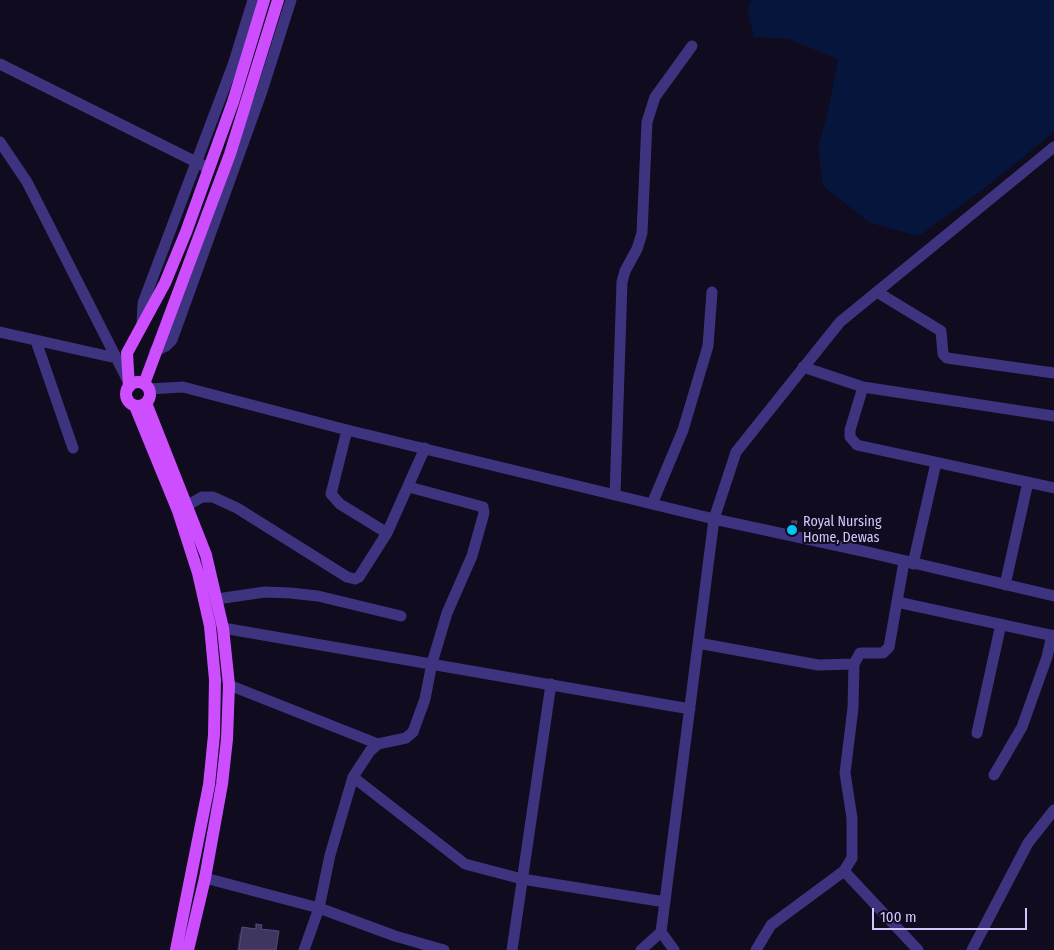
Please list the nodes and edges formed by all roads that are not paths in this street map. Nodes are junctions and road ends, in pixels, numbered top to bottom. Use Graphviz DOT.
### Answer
graph roads {
  1 [pos="253,0"];
  2 [pos="264,0"];
  3 [pos="278,0"];
  4 [pos="291,0"];
  5 [pos="692,46"];
  6 [pos="4,67"];
  7 [pos="0,78"];
  8 [pos="0,142"];
  9 [pos="1054,147"];
  10 [pos="197,163"];
  11 [pos="209,169"];
  12 [pos="712,292"];
  13 [pos="876,292"];
  14 [pos="142,324"];
  15 [pos="0,332"];
  16 [pos="36,341"];
  17 [pos="156,352"];
  18 [pos="116,358"];
  19 [pos="803,367"];
  20 [pos="1054,373"];
  21 [pos="128,383"];
  22 [pos="146,386"];
  23 [pos="863,387"];
  24 [pos="141,404"];
  25 [pos="1054,416"];
  26 [pos="347,430"];
  27 [pos="73,448"];
  28 [pos="425,448"];
  29 [pos="936,463"];
  30 [pos="1028,482"];
  31 [pos="409,487"];
  32 [pos="1054,488"];
  33 [pos="615,495"];
  34 [pos="652,504"];
  35 [pos="188,505"];
  36 [pos="714,519"];
  37 [pos="387,533"];
  38 [pos="909,563"];
  39 [pos="1005,585"];
  40 [pos="1054,596"];
  41 [pos="217,600"];
  42 [pos="896,602"];
  43 [pos="401,616"];
  44 [pos="1001,624"];
  45 [pos="223,628"];
  46 [pos="1053,635"];
  47 [pos="698,643"];
  48 [pos="432,664"];
  49 [pos="854,664"];
  50 [pos="550,684"];
  51 [pos="228,685"];
  52 [pos="690,708"];
  53 [pos="977,733"];
  54 [pos="378,744"];
  55 [pos="994,775"];
  56 [pos="353,777"];
  57 [pos="1054,810"];
  58 [pos="844,871"];
  59 [pos="205,878"];
  60 [pos="522,879"];
  61 [pos="665,902"];
  62 [pos="319,908"];
  63 [pos="661,932"];
  64 [pos="176,950"];
  65 [pos="188,950"];
  66 [pos="304,950"];
  67 [pos="442,950"];
  68 [pos="512,950"];
  69 [pos="641,950"];
  70 [pos="674,950"];
  71 [pos="756,950"];
  72 [pos="918,950"];
  73 [pos="972,950"];
  1 -- 10 [label="street"];
  2 -- 11 [label="main road"];
  3 -- 17 [label="main road"];
  4 -- 17 [label="street"];
  5 -- 33 [label="street"];
  6 -- 7 [label="street"];
  6 -- 10 [label="street"];
  8 -- 18 [label="street"];
  9 -- 13 [label="street"];
  10 -- 11 [label="street"];
  10 -- 14 [label="street"];
  11 -- 14 [label="main road"];
  12 -- 34 [label="street"];
  13 -- 19 [label="street"];
  13 -- 20 [label="street"];
  14 -- 21 [label="main road"];
  15 -- 16 [label="street"];
  16 -- 18 [label="street"];
  16 -- 27 [label="street"];
  17 -- 22 [label="main road"];
  18 -- 21 [label="street"];
  19 -- 23 [label="street"];
  19 -- 36 [label="street"];
  21 -- 22 [label="main road"];
  21 -- 24 [label="main road"];
  22 -- 24 [label="main road"];
  22 -- 26 [label="street"];
  23 -- 25 [label="street"];
  23 -- 29 [label="street"];
  24 -- 35 [label="main road"];
  24 -- 64 [label="main road"];
  26 -- 28 [label="street"];
  26 -- 37 [label="street"];
  28 -- 31 [label="street"];
  28 -- 33 [label="street"];
  29 -- 30 [label="street"];
  29 -- 38 [label="street"];
  30 -- 32 [label="street"];
  30 -- 39 [label="street"];
  31 -- 37 [label="street"];
  31 -- 48 [label="street"];
  33 -- 34 [label="street"];
  34 -- 36 [label="street"];
  35 -- 37 [label="street"];
  35 -- 41 [label="main road"];
  36 -- 38 [label="street"];
  36 -- 47 [label="street"];
  38 -- 39 [label="street"];
  38 -- 42 [label="street"];
  39 -- 40 [label="street"];
  41 -- 43 [label="street"];
  41 -- 45 [label="main road"];
  42 -- 44 [label="street"];
  42 -- 49 [label="street"];
  44 -- 46 [label="street"];
  44 -- 53 [label="street"];
  45 -- 48 [label="street"];
  45 -- 51 [label="main road"];
  46 -- 55 [label="street"];
  47 -- 49 [label="street"];
  47 -- 52 [label="street"];
  48 -- 50 [label="street"];
  48 -- 54 [label="street"];
  49 -- 58 [label="street"];
  50 -- 52 [label="street"];
  50 -- 60 [label="street"];
  51 -- 54 [label="street"];
  51 -- 59 [label="main road"];
  52 -- 61 [label="street"];
  54 -- 56 [label="street"];
  56 -- 60 [label="street"];
  56 -- 62 [label="street"];
  57 -- 73 [label="street"];
  58 -- 71 [label="street"];
  58 -- 72 [label="street"];
  59 -- 62 [label="street"];
  59 -- 65 [label="main road"];
  60 -- 61 [label="street"];
  60 -- 68 [label="street"];
  61 -- 63 [label="street"];
  62 -- 66 [label="street"];
  62 -- 67 [label="street"];
  63 -- 69 [label="street"];
  63 -- 70 [label="street"];
}
